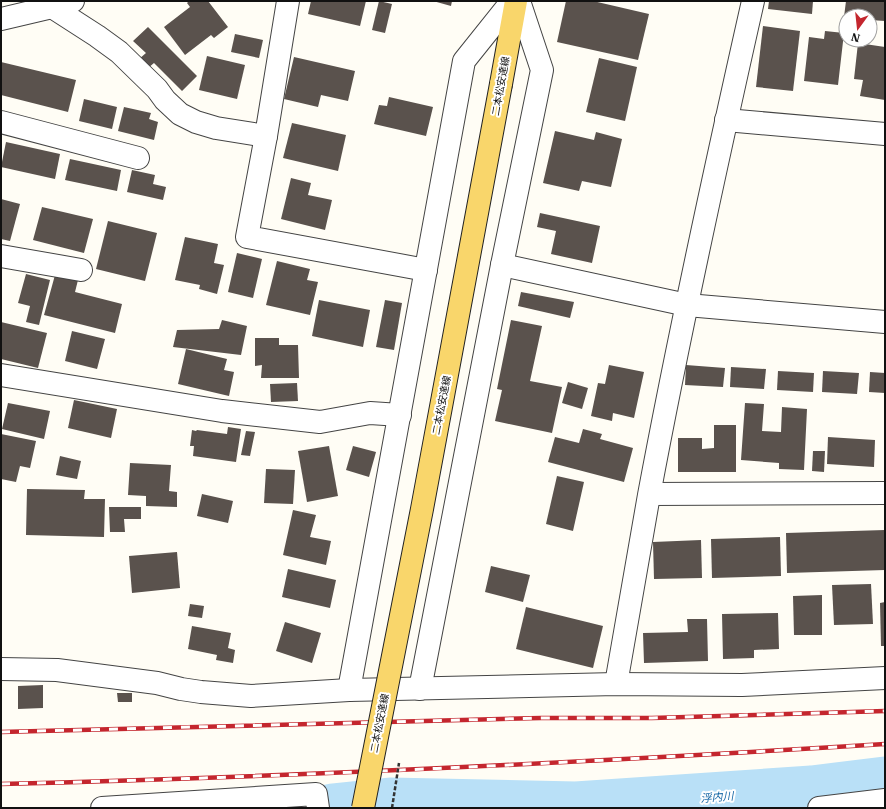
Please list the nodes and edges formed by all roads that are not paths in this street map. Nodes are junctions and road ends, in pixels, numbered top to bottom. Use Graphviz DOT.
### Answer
graph roads {
  1 [pos="73,1"];
  2 [pos="288,1"];
  3 [pos="512,1"];
  4 [pos="516,1"];
  5 [pos="519,1"];
  6 [pos="753,1"];
  7 [pos="52,7"];
  8 [pos="1,20"];
  9 [pos="726,120"];
  10 [pos="1,122"];
  11 [pos="885,134"];
  12 [pos="266,136"];
  13 [pos="138,158"];
  14 [pos="1,256"];
  15 [pos="502,265"];
  16 [pos="81,270"];
  17 [pos="426,270"];
  18 [pos="687,304"];
  19 [pos="885,322"];
  20 [pos="1,375"];
  21 [pos="400,415"];
  22 [pos="885,493"];
  23 [pos="650,494"];
  24 [pos="1,669"];
  25 [pos="885,678"];
  26 [pos="616,684"];
  27 [pos="420,689"];
  28 [pos="349,690"];
  29 [pos="885,800"];
  30 [pos="318,804"];
  31 [pos="102,808"];
  32 [pos="363,808"];
  33 [pos="819,808"];
  1 -- 7 [label="street"];
  2 -- 12 [label="street"];
  3 -- 17 [label="street"];
  4 -- 32 [label="main road, 二本松安達線, bridge"];
  5 -- 15 [label="street"];
  6 -- 9 [label="street"];
  7 -- 8 [label="street"];
  7 -- 12 [label="street"];
  9 -- 11 [label="street"];
  9 -- 18 [label="street"];
  10 -- 13 [label="street"];
  12 -- 17 [label="street"];
  14 -- 16 [label="street"];
  15 -- 18 [label="street"];
  15 -- 27 [label="street"];
  17 -- 21 [label="street"];
  18 -- 19 [label="street"];
  18 -- 23 [label="street"];
  20 -- 21 [label="street"];
  21 -- 28 [label="street"];
  22 -- 23 [label="street"];
  23 -- 26 [label="street"];
  24 -- 28 [label="street"];
  25 -- 26 [label="street"];
  26 -- 27 [label="street"];
  27 -- 28 [label="street"];
  29 -- 33 [label="street"];
  30 -- 31 [label="street"];
}
